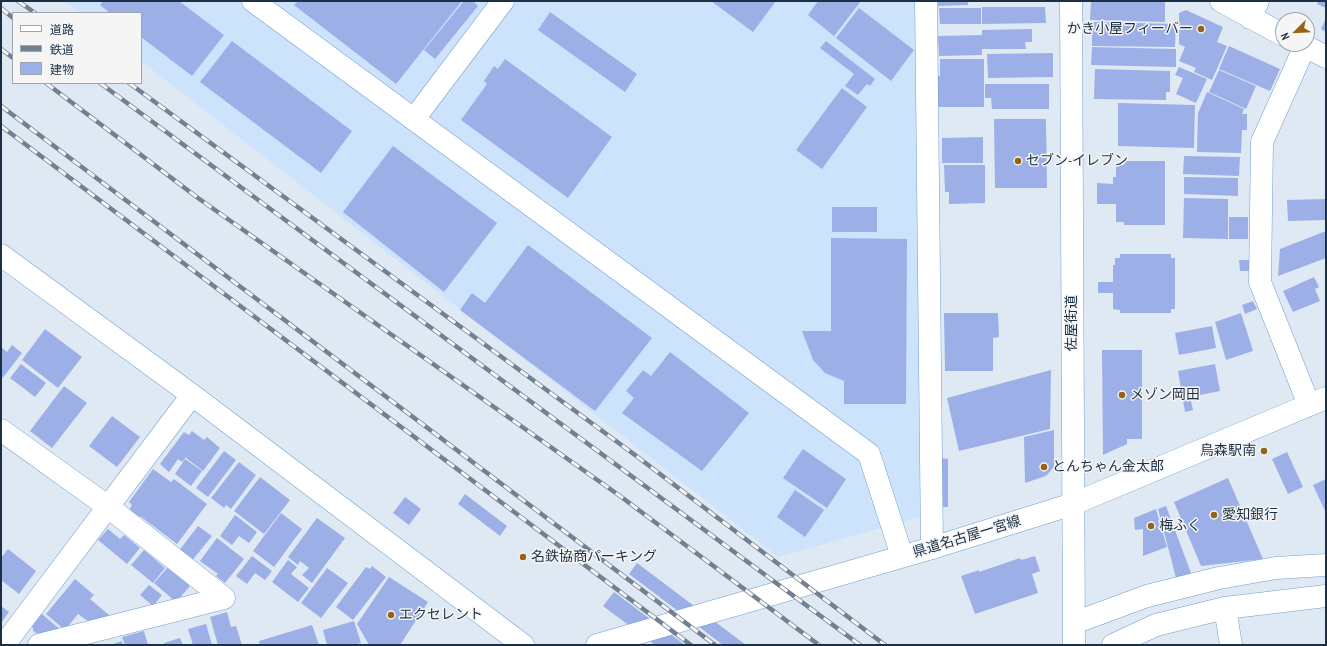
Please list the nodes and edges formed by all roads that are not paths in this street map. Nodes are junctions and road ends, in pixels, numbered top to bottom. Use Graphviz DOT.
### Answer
graph roads {
  1 [pos="503,1"];
  2 [pos="926,1"];
  3 [pos="1072,1"];
  4 [pos="1221,1"];
  5 [pos="263,4"];
  6 [pos="1254,9"];
  7 [pos="1275,28"];
  8 [pos="1315,51"];
  9 [pos="1300,52"];
  10 [pos="1326,57"];
  11 [pos="414,119"];
  12 [pos="1,255"];
  13 [pos="192,395"];
  14 [pos="1318,401"];
  15 [pos="1,430"];
  16 [pos="1073,504"];
  17 [pos="107,506"];
  18 [pos="932,548"];
  19 [pos="902,556"];
  20 [pos="1326,565"];
  21 [pos="1326,596"];
  22 [pos="1225,608"];
  23 [pos="1074,623"];
  24 [pos="4,645"];
  25 [pos="39,645"];
  26 [pos="522,645"];
  27 [pos="597,645"];
  28 [pos="1074,645"];
  29 [pos="1113,645"];
  30 [pos="1231,645"];
  1 -- 11 [label="street"];
  2 -- 18 [label="street"];
  3 -- 16 [label="street, 佐屋街道"];
  4 -- 6 [label="street"];
  5 -- 11 [label="street"];
  6 -- 7 [label="street"];
  8 -- 10 [label="street"];
  9 -- 14 [label="street"];
  11 -- 19 [label="street"];
  12 -- 13 [label="street"];
  13 -- 17 [label="street"];
  13 -- 26 [label="street"];
  14 -- 16 [label="street, 県道名古屋一宮線"];
  15 -- 17 [label="street"];
  16 -- 18 [label="street, 県道名古屋一宮線"];
  16 -- 23 [label="street, 佐屋街道"];
  17 -- 24 [label="street"];
  17 -- 25 [label="street"];
  18 -- 19 [label="street, 県道名古屋一宮線"];
  19 -- 27 [label="street, 県道名古屋一宮線"];
  20 -- 23 [label="street"];
  21 -- 22 [label="street"];
  22 -- 29 [label="street"];
  22 -- 30 [label="street"];
  23 -- 28 [label="street, 佐屋街道"];
}
